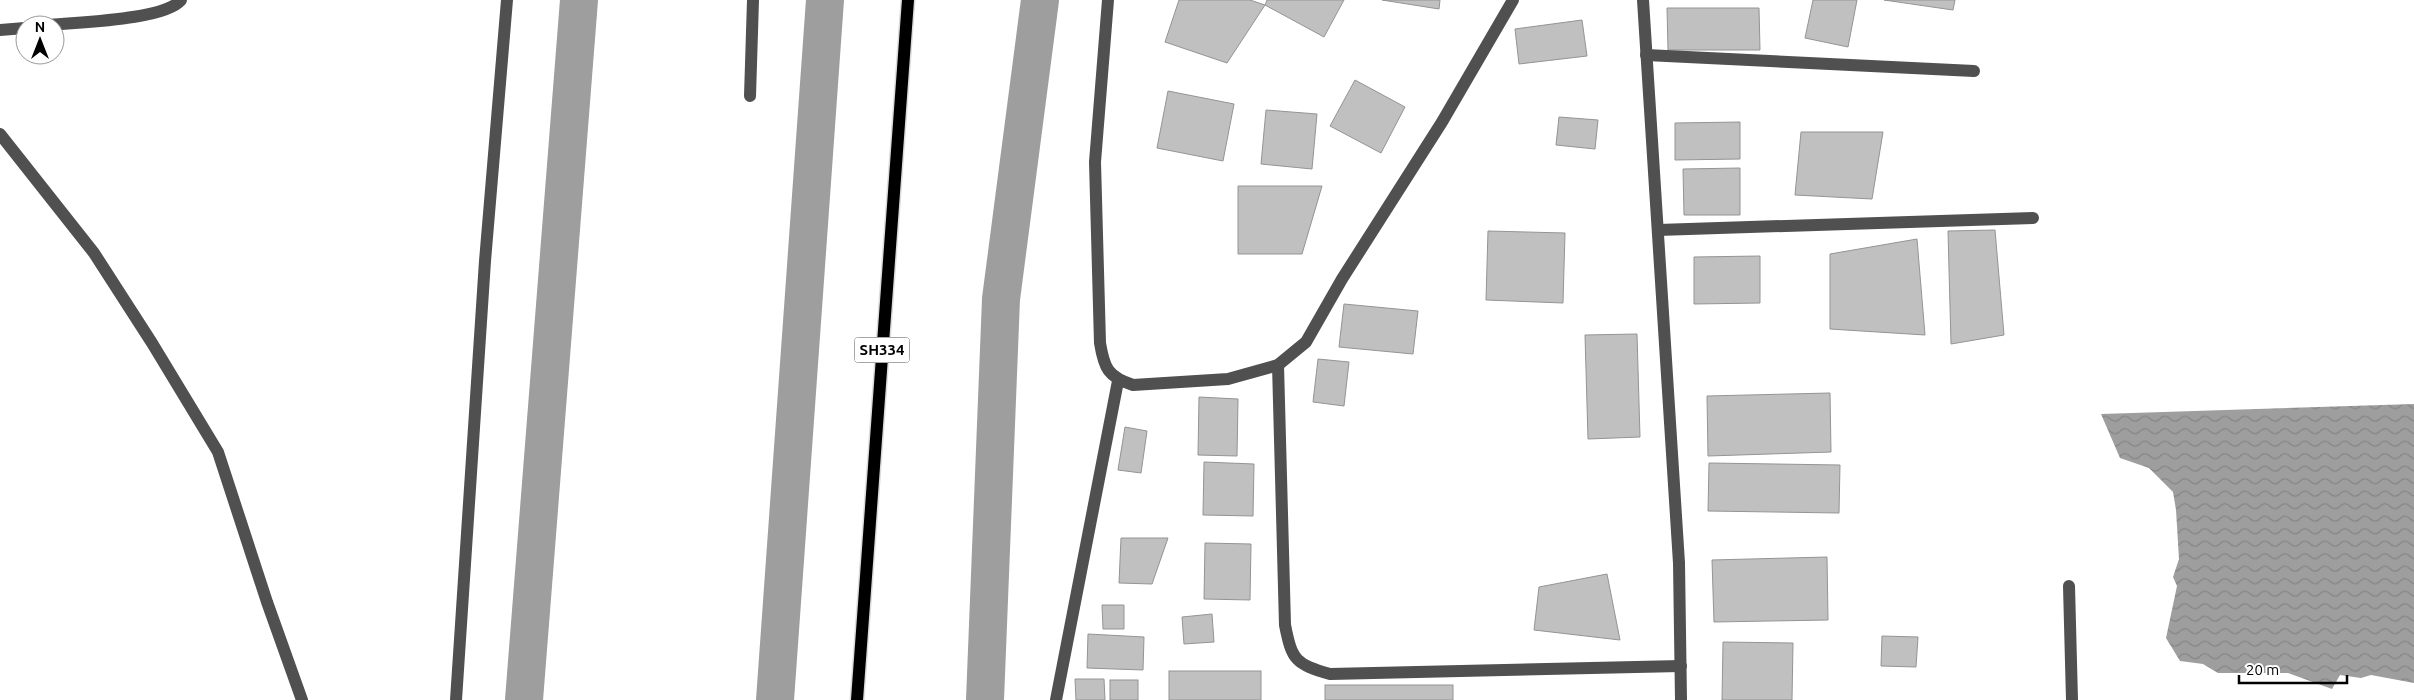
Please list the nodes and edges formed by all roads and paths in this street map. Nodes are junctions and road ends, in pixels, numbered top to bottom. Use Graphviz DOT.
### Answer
graph roads {
  1 [pos="181,0"];
  2 [pos="507,0"];
  3 [pos="753,0"];
  4 [pos="908,0"];
  5 [pos="1108,0"];
  6 [pos="1513,0"];
  7 [pos="1643,0"];
  8 [pos="65,24"];
  9 [pos="15,29"];
  10 [pos="0,30"];
  11 [pos="1646,55"];
  12 [pos="1974,71"];
  13 [pos="750,96"];
  14 [pos="0,134"];
  15 [pos="2033,218"];
  16 [pos="1658,230"];
  17 [pos="1278,365"];
  18 [pos="1118,381"];
  19 [pos="2069,586"];
  20 [pos="1681,666"];
  21 [pos="302,700"];
  22 [pos="456,700"];
  23 [pos="857,700"];
  24 [pos="1056,700"];
  25 [pos="1681,700"];
  26 [pos="2072,700"];
  1 -- 8 [label="street"];
  2 -- 22 [label="street"];
  3 -- 13 [label="street"];
  4 -- 23 [label="main road, SH334"];
  5 -- 18 [label="street"];
  6 -- 17 [label="street"];
  7 -- 11 [label="street"];
  9 -- 10 [label="street"];
  11 -- 12 [label="street"];
  11 -- 16 [label="street"];
  14 -- 21 [label="street"];
  15 -- 16 [label="street"];
  16 -- 20 [label="street"];
  17 -- 18 [label="street"];
  17 -- 20 [label="street"];
  18 -- 24 [label="street"];
  19 -- 26 [label="street"];
  20 -- 25 [label="street"];
}
